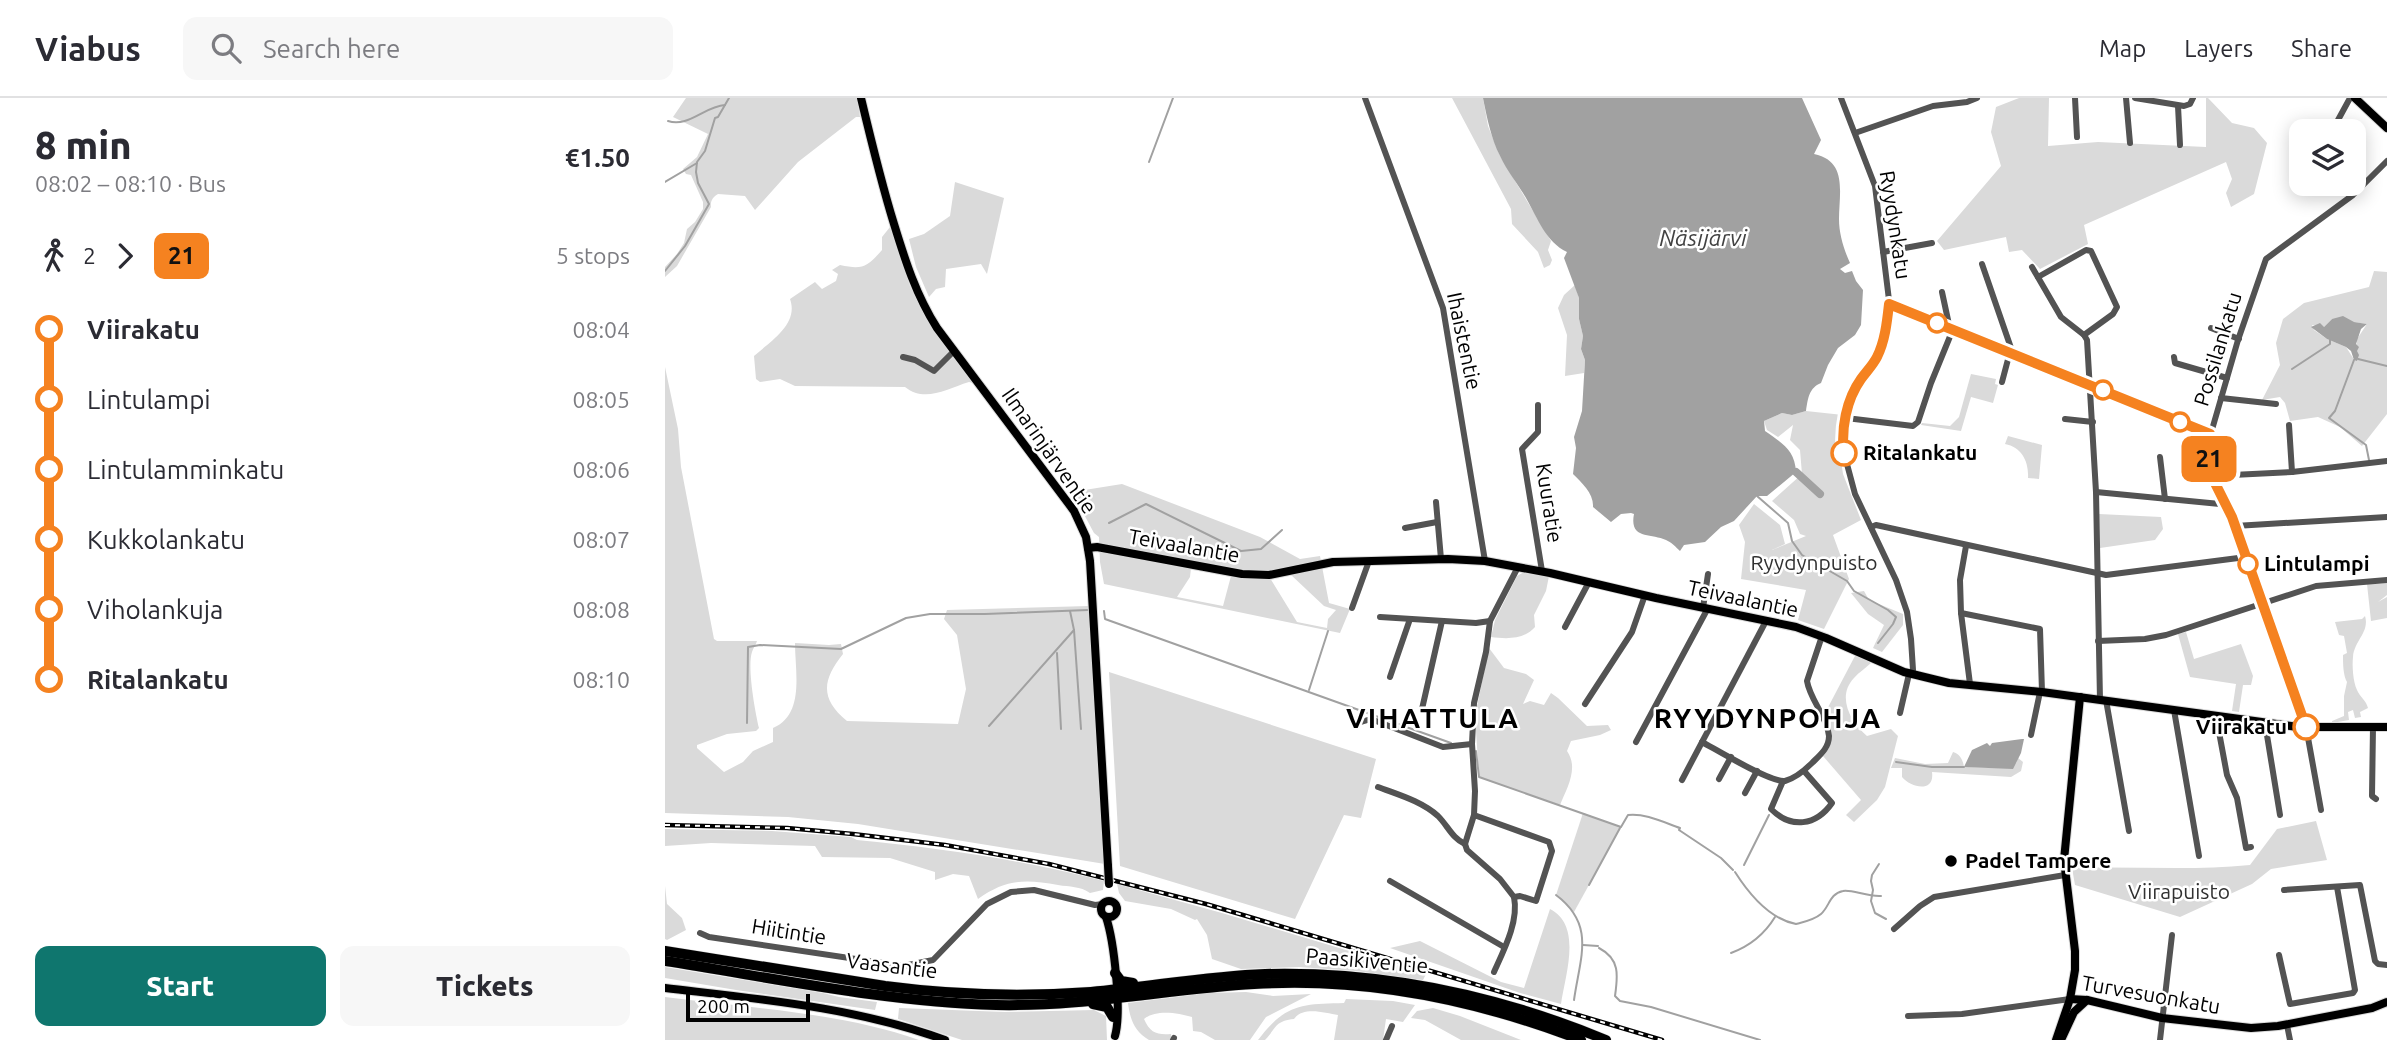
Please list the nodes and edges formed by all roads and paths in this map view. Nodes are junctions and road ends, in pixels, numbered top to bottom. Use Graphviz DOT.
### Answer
graph roads {
  1 [pos="862,98"];
  2 [pos="1365,98"];
  3 [pos="1841,98"];
  4 [pos="1977,98"];
  5 [pos="2075,98"];
  6 [pos="2126,98"];
  7 [pos="2135,98"];
  8 [pos="2193,98"];
  9 [pos="2353,98"];
  10 [pos="2178,106"];
  11 [pos="2340,119"];
  12 [pos="2387,128"];
  13 [pos="1855,133"];
  14 [pos="2077,137"];
  15 [pos="2130,143"];
  16 [pos="2180,145"];
  17 [pos="2387,161"];
  18 [pos="1932,243"];
  19 [pos="1883,252"];
  20 [pos="1982,264"];
  21 [pos="2032,267"];
  22 [pos="2038,277"];
  23 [pos="1942,292"];
  24 [pos="1889,304"];
  25 [pos="2211,328"];
  26 [pos="1951,329"];
  27 [pos="2084,335"];
  28 [pos="2239,340"];
  29 [pos="954,351"];
  30 [pos="2010,352"];
  31 [pos="903,357"];
  32 [pos="2174,357"];
  33 [pos="2227,377"];
  34 [pos="2002,382"];
  35 [pos="2091,385"];
  36 [pos="2221,398"];
  37 [pos="2276,404"];
  38 [pos="1538,405"];
  39 [pos="1846,418"];
  40 [pos="2065,419"];
  41 [pos="2093,422"];
  42 [pos="2289,425"];
  43 [pos="2210,434"];
  44 [pos="2160,457"];
  45 [pos="2387,461"];
  46 [pos="2292,472"];
  47 [pos="2212,476"];
  48 [pos="2096,492"];
  49 [pos="2165,499"];
  50 [pos="1436,502"];
  51 [pos="2225,502"];
  52 [pos="2387,517"];
  53 [pos="1437,522"];
  54 [pos="2235,526"];
  55 [pos="1871,527"];
  56 [pos="1405,528"];
  57 [pos="1966,545"];
  58 [pos="1088,548"];
  59 [pos="2246,557"];
  60 [pos="1441,559"];
  61 [pos="1369,561"];
  62 [pos="1485,561"];
  63 [pos="1518,566"];
  64 [pos="1542,571"];
  65 [pos="2096,572"];
  66 [pos="1708,574"];
  67 [pos="2387,580"];
  68 [pos="1589,582"];
  69 [pos="1645,595"];
  70 [pos="2262,603"];
  71 [pos="1352,608"];
  72 [pos="1706,608"];
  73 [pos="1961,613"];
  74 [pos="1380,617"];
  75 [pos="1410,619"];
  76 [pos="1442,621"];
  77 [pos="1490,621"];
  78 [pos="1766,621"];
  79 [pos="1565,626"];
  80 [pos="1822,636"];
  81 [pos="2098,641"];
  82 [pos="1909,674"];
  83 [pos="1390,677"];
  84 [pos="1970,684"];
  85 [pos="2041,692"];
  86 [pos="2080,697"];
  87 [pos="2103,700"];
  88 [pos="1585,704"];
  89 [pos="1422,709"];
  90 [pos="2175,710"];
  91 [pos="1900,713"];
  92 [pos="2216,716"];
  93 [pos="1361,722"];
  94 [pos="2265,723"];
  95 [pos="2306,727"];
  96 [pos="2373,727"];
  97 [pos="2387,727"];
  98 [pos="2031,735"];
  99 [pos="1636,742"];
  100 [pos="1702,742"];
  101 [pos="1472,744"];
  102 [pos="1731,757"];
  103 [pos="1757,771"];
  104 [pos="1804,771"];
  105 [pos="1719,779"];
  106 [pos="1682,780"];
  107 [pos="1783,781"];
  108 [pos="1378,787"];
  109 [pos="1745,793"];
  110 [pos="2376,799"];
  111 [pos="2321,810"];
  112 [pos="1473,815"];
  113 [pos="2280,815"];
  114 [pos="2129,831"];
  115 [pos="1465,844"];
  116 [pos="2251,847"];
  117 [pos="2199,856"];
  118 [pos="2065,876"];
  119 [pos="1390,881"];
  120 [pos="2337,887"];
  121 [pos="2284,890"];
  122 [pos="1514,897"];
  123 [pos="1106,906"];
  124 [pos="1894,929"];
  125 [pos="700,933"];
  126 [pos="2172,935"];
  127 [pos="1111,939"];
  128 [pos="1504,947"];
  129 [pos="665,951"];
  130 [pos="2279,955"];
  131 [pos="665,961"];
  132 [pos="2387,965"];
  133 [pos="1494,972"];
  134 [pos="1115,973"];
  135 [pos="1165,983"];
  136 [pos="665,988"];
  137 [pos="1114,994"];
  138 [pos="2070,999"];
  139 [pos="2087,1000"];
  140 [pos="1072,1002"];
  141 [pos="2387,1002"];
  142 [pos="1908,1016"];
  143 [pos="1113,1017"];
  144 [pos="2162,1018"];
  145 [pos="2287,1025"];
  146 [pos="1392,1026"];
  147 [pos="1115,1038"];
  148 [pos="945,1040"];
  149 [pos="1386,1040"];
  150 [pos="1581,1040"];
  151 [pos="1606,1040"];
  152 [pos="2059,1040"];
  153 [pos="2160,1040"];
  154 [pos="2290,1040"];
  1 -- 29 [label="main road, Ilmarinjärventie"];
  2 -- 62 [label="street, Ihaistentie"];
  3 -- 13 [label="street, Ryydynkatu"];
  4 -- 13 [label="street"];
  5 -- 14 [label="street"];
  6 -- 15 [label="street"];
  7 -- 10 [label="street"];
  8 -- 10 [label="street"];
  9 -- 11 [label="street"];
  9 -- 12 [label="main road"];
  10 -- 16 [label="street"];
  13 -- 19 [label="street, Ryydynkatu"];
  17 -- 28 [label="street, Possilankatu"];
  18 -- 19 [label="street"];
  19 -- 24 [label="street, Ryydynkatu"];
  20 -- 30 [label="street"];
  21 -- 22 [label="street"];
  22 -- 27 [label="street"];
  22 -- 27 [label="street"];
  23 -- 26 [label="street"];
  24 -- 26 [label="street"];
  24 -- 39 [label="street, Ryydynkatu"];
  25 -- 28 [label="street"];
  26 -- 30 [label="street"];
  26 -- 39 [label="street"];
  27 -- 35 [label="street"];
  28 -- 33 [label="street, Possilankatu"];
  29 -- 31 [label="street"];
  29 -- 58 [label="main road, Ilmarinjärventie"];
  30 -- 34 [label="street"];
  30 -- 35 [label="street"];
  32 -- 33 [label="street"];
  33 -- 36 [label="street, Possilankatu"];
  35 -- 41 [label="street"];
  35 -- 43 [label="street"];
  36 -- 37 [label="street"];
  36 -- 43 [label="street, Possilankatu"];
  38 -- 64 [label="street, Kuuratie"];
  39 -- 55 [label="street, Ryydynkatu"];
  40 -- 41 [label="street"];
  41 -- 48 [label="street"];
  42 -- 46 [label="street"];
  43 -- 47 [label="street, Possilankatu"];
  44 -- 49 [label="street"];
  45 -- 46 [label="street"];
  46 -- 47 [label="street"];
  47 -- 51 [label="street, Possilankatu"];
  48 -- 49 [label="street"];
  48 -- 65 [label="street"];
  49 -- 51 [label="street"];
  50 -- 53 [label="street"];
  51 -- 54 [label="street, Possilankatu"];
  52 -- 54 [label="street"];
  53 -- 56 [label="street"];
  53 -- 60 [label="street"];
  54 -- 59 [label="street, Possilankatu"];
  55 -- 57 [label="street"];
  55 -- 82 [label="street, Ryydynkatu"];
  57 -- 65 [label="street"];
  57 -- 73 [label="street"];
  58 -- 61 [label="main road, Teivaalantie"];
  58 -- 123 [label="main road, Ilmarinjärventie, bridge"];
  59 -- 65 [label="street"];
  59 -- 70 [label="street, Possilankatu"];
  60 -- 61 [label="main road, Teivaalantie"];
  60 -- 62 [label="main road, Teivaalantie"];
  61 -- 71 [label="street"];
  62 -- 63 [label="main road, Teivaalantie"];
  63 -- 64 [label="main road, Teivaalantie"];
  63 -- 77 [label="street"];
  64 -- 68 [label="main road, Teivaalantie"];
  65 -- 81 [label="street"];
  66 -- 72 [label="street"];
  67 -- 70 [label="street"];
  68 -- 69 [label="main road, Teivaalantie"];
  68 -- 79 [label="street"];
  69 -- 72 [label="main road, Teivaalantie"];
  69 -- 88 [label="street"];
  70 -- 81 [label="street"];
  70 -- 95 [label="street, Possilankatu"];
  72 -- 78 [label="main road, Teivaalantie"];
  72 -- 99 [label="street"];
  73 -- 84 [label="street"];
  73 -- 85 [label="street"];
  74 -- 75 [label="street"];
  75 -- 76 [label="street"];
  75 -- 83 [label="street"];
  76 -- 77 [label="street"];
  76 -- 89 [label="street"];
  77 -- 101 [label="street"];
  78 -- 80 [label="main road, Teivaalantie"];
  78 -- 100 [label="street"];
  80 -- 82 [label="main road, Teivaalantie"];
  80 -- 104 [label="street"];
  81 -- 87 [label="street"];
  82 -- 84 [label="main road, Teivaalantie"];
  82 -- 91 [label="street, Ryydynkatu"];
  84 -- 85 [label="main road, Teivaalantie"];
  85 -- 86 [label="main road, Teivaalantie"];
  85 -- 98 [label="street"];
  86 -- 87 [label="main road, Teivaalantie"];
  86 -- 118 [label="main road"];
  87 -- 90 [label="main road, Teivaalantie"];
  87 -- 114 [label="street"];
  90 -- 92 [label="main road, Teivaalantie"];
  90 -- 117 [label="street"];
  92 -- 94 [label="main road, Teivaalantie"];
  92 -- 116 [label="street"];
  93 -- 101 [label="street"];
  94 -- 95 [label="main road, Teivaalantie"];
  94 -- 113 [label="street"];
  95 -- 96 [label="main road, Teivaalantie"];
  95 -- 111 [label="street, Possilankatu"];
  96 -- 97 [label="main road, Teivaalantie"];
  96 -- 110 [label="street"];
  100 -- 102 [label="street"];
  100 -- 106 [label="street"];
  101 -- 112 [label="street"];
  102 -- 103 [label="street"];
  102 -- 105 [label="street"];
  103 -- 107 [label="street"];
  103 -- 109 [label="street"];
  104 -- 107 [label="street"];
  104 -- 107 [label="street"];
  108 -- 115 [label="street"];
  112 -- 115 [label="street"];
  112 -- 122 [label="street"];
  115 -- 122 [label="street"];
  118 -- 124 [label="street"];
  118 -- 138 [label="main road"];
  119 -- 128 [label="street"];
  120 -- 121 [label="street"];
  120 -- 130 [label="street"];
  120 -- 132 [label="street"];
  122 -- 128 [label="street"];
  123 -- 125 [label="street, Hiitintie"];
  123 -- 127 [label="main road, Ilmarinjärventie"];
  126 -- 144 [label="street"];
  127 -- 134 [label="main road, Ilmarinjärventie"];
  127 -- 137 [label="main road, Ilmarinjärventie"];
  128 -- 133 [label="street"];
  129 -- 137 [label="highway, Vaasantie"];
  131 -- 140 [label="highway, Vaasantie"];
  134 -- 135 [label="highway"];
  134 -- 137 [label="main road, Ilmarinjärventie"];
  135 -- 137 [label="highway, Paasikiventie"];
  135 -- 151 [label="highway, Paasikiventie"];
  136 -- 148 [label="main road"];
  137 -- 140 [label="highway, Vaasantie"];
  137 -- 143 [label="main road"];
  137 -- 147 [label="main road"];
  137 -- 150 [label="highway, Paasikiventie"];
  138 -- 139 [label="main road, Turvesuonkatu"];
  138 -- 142 [label="street, Turvesuonkatu"];
  138 -- 152 [label="main road"];
  139 -- 144 [label="main road, Turvesuonkatu"];
  139 -- 152 [label="main road"];
  140 -- 143 [label="highway"];
  141 -- 145 [label="main road, Turvesuonkatu"];
  143 -- 147 [label="main road"];
  144 -- 145 [label="main road, Turvesuonkatu"];
  144 -- 153 [label="street"];
  145 -- 154 [label="street"];
  146 -- 149 [label="street"];
}
